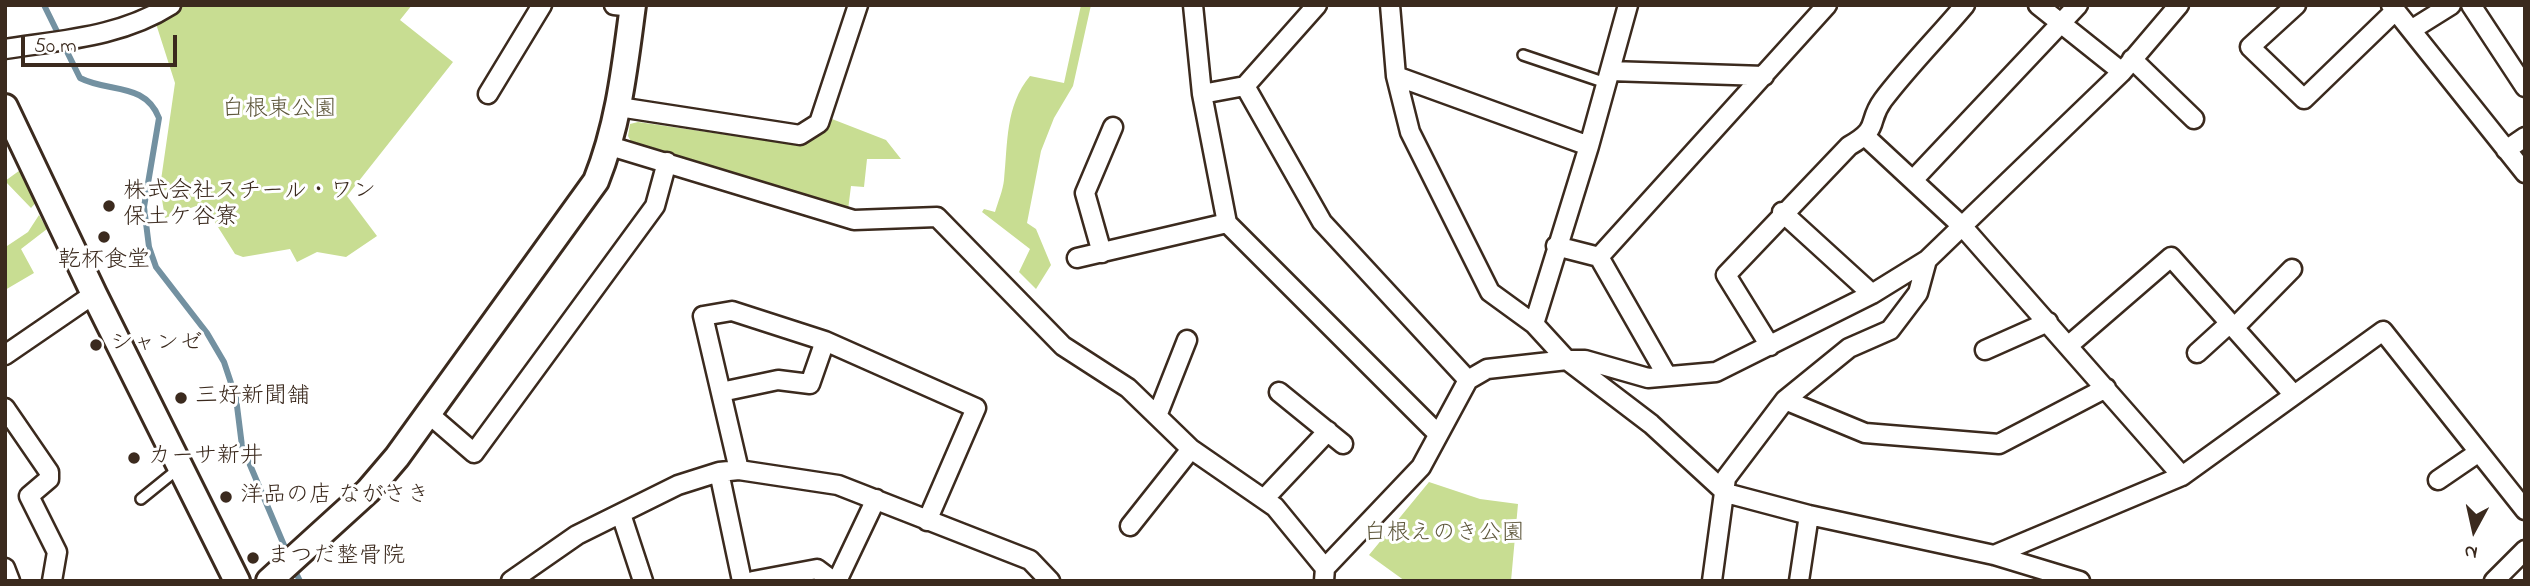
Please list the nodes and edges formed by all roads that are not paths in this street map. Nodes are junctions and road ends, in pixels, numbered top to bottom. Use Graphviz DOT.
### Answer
graph roads {
  1 [pos="171,5"];
  2 [pos="542,5"];
  3 [pos="858,5"];
  4 [pos="1193,5"];
  5 [pos="1317,5"];
  6 [pos="1390,5"];
  7 [pos="1628,5"];
  8 [pos="1827,5"];
  9 [pos="1965,5"];
  10 [pos="2038,5"];
  11 [pos="2078,5"];
  12 [pos="2179,5"];
  13 [pos="2296,5"];
  14 [pos="2451,5"];
  15 [pos="2471,5"];
  16 [pos="627,6"];
  17 [pos="2393,8"];
  18 [pos="2062,24"];
  19 [pos="2411,30"];
  20 [pos="5,49"];
  21 [pos="1523,55"];
  22 [pos="2127,65"];
  23 [pos="1396,76"];
  24 [pos="1764,76"];
  25 [pos="1608,77"];
  26 [pos="1245,86"];
  27 [pos="2525,87"];
  28 [pos="488,94"];
  29 [pos="1202,94"];
  30 [pos="5,107"];
  31 [pos="619,107"];
  32 [pos="2194,119"];
  33 [pos="1113,127"];
  34 [pos="1865,136"];
  35 [pos="2525,137"];
  36 [pos="610,146"];
  37 [pos="1589,146"];
  38 [pos="2507,150"];
  39 [pos="667,162"];
  40 [pos="2525,173"];
  41 [pos="1914,179"];
  42 [pos="1782,212"];
  43 [pos="1227,223"];
  44 [pos="1963,227"];
  45 [pos="1556,246"];
  46 [pos="1101,253"];
  47 [pos="1599,257"];
  48 [pos="1077,258"];
  49 [pos="1927,260"];
  50 [pos="2292,269"];
  51 [pos="1872,294"];
  52 [pos="94,295"];
  53 [pos="2048,322"];
  54 [pos="1534,324"];
  55 [pos="2232,326"];
  56 [pos="1187,340"];
  57 [pos="825,341"];
  58 [pos="1770,346"];
  59 [pos="2068,346"];
  60 [pos="1985,350"];
  61 [pos="2197,353"];
  62 [pos="5,355"];
  63 [pos="1567,360"];
  64 [pos="1667,376"];
  65 [pos="1468,380"];
  66 [pos="2106,388"];
  67 [pos="721,392"];
  68 [pos="1279,392"];
  69 [pos="2294,396"];
  70 [pos="1785,400"];
  71 [pos="5,408"];
  72 [pos="430,415"];
  73 [pos="1157,416"];
  74 [pos="1328,431"];
  75 [pos="1438,434"];
  76 [pos="1343,443"];
  77 [pos="1191,449"];
  78 [pos="2479,452"];
  79 [pos="182,466"];
  80 [pos="739,470"];
  81 [pos="719,472"];
  82 [pos="2182,476"];
  83 [pos="2438,480"];
  84 [pos="1726,494"];
  85 [pos="141,499"];
  86 [pos="876,499"];
  87 [pos="1264,499"];
  88 [pos="2525,510"];
  89 [pos="621,514"];
  90 [pos="1809,515"];
  91 [pos="927,521"];
  92 [pos="1130,526"];
  93 [pos="2525,550"];
  94 [pos="1994,555"];
  95 [pos="5,568"];
  96 [pos="1324,574"];
  97 [pos="10,581"];
  98 [pos="52,581"];
  99 [pos="237,581"];
  100 [pos="269,581"];
  101 [pos="511,581"];
  102 [pos="643,581"];
  103 [pos="742,581"];
  104 [pos="753,581"];
  105 [pos="835,581"];
  106 [pos="1050,581"];
  107 [pos="1712,581"];
  108 [pos="1799,581"];
  109 [pos="2080,581"];
  110 [pos="2494,581"];
  1 -- 20 [label="street"];
  2 -- 28 [label="street"];
  3 -- 31 [label="street"];
  4 -- 29 [label="street"];
  5 -- 26 [label="street"];
  6 -- 23 [label="street"];
  7 -- 25 [label="street"];
  8 -- 24 [label="street"];
  9 -- 34 [label="street"];
  10 -- 18 [label="street"];
  11 -- 18 [label="street"];
  12 -- 22 [label="street"];
  13 -- 17 [label="street"];
  14 -- 19 [label="street"];
  15 -- 27 [label="street"];
  16 -- 31 [label="street"];
  17 -- 19 [label="street"];
  18 -- 22 [label="street"];
  18 -- 41 [label="street"];
  19 -- 38 [label="street"];
  21 -- 25 [label="lane"];
  22 -- 32 [label="street"];
  22 -- 44 [label="street"];
  23 -- 37 [label="street"];
  23 -- 54 [label="street"];
  24 -- 25 [label="street"];
  24 -- 47 [label="street"];
  25 -- 37 [label="street"];
  26 -- 29 [label="street"];
  26 -- 65 [label="street"];
  29 -- 43 [label="street"];
  30 -- 52 [label="street"];
  31 -- 36 [label="street"];
  33 -- 46 [label="street"];
  34 -- 41 [label="street"];
  34 -- 42 [label="street"];
  35 -- 38 [label="street"];
  36 -- 39 [label="street"];
  36 -- 72 [label="street"];
  37 -- 45 [label="street"];
  38 -- 40 [label="street"];
  39 -- 72 [label="street"];
  39 -- 73 [label="street"];
  41 -- 44 [label="street"];
  42 -- 51 [label="street"];
  42 -- 58 [label="street"];
  43 -- 46 [label="street"];
  43 -- 75 [label="street"];
  44 -- 49 [label="street"];
  44 -- 53 [label="street"];
  45 -- 47 [label="street"];
  45 -- 54 [label="street"];
  46 -- 48 [label="street"];
  47 -- 64 [label="street"];
  49 -- 51 [label="street"];
  49 -- 70 [label="street"];
  50 -- 55 [label="street"];
  51 -- 58 [label="street"];
  52 -- 62 [label="street"];
  52 -- 79 [label="street"];
  53 -- 59 [label="street"];
  53 -- 60 [label="street"];
  54 -- 63 [label="street"];
  55 -- 59 [label="street"];
  55 -- 61 [label="street"];
  55 -- 69 [label="street"];
  56 -- 73 [label="street"];
  57 -- 67 [label="street"];
  57 -- 67 [label="street"];
  57 -- 91 [label="street"];
  58 -- 64 [label="street"];
  59 -- 66 [label="street"];
  63 -- 64 [label="street"];
  63 -- 65 [label="street"];
  63 -- 84 [label="street"];
  65 -- 75 [label="street"];
  66 -- 70 [label="street"];
  66 -- 82 [label="street"];
  67 -- 80 [label="street"];
  68 -- 74 [label="street"];
  69 -- 78 [label="street"];
  69 -- 82 [label="street"];
  70 -- 84 [label="street"];
  71 -- 98 [label="street"];
  72 -- 100 [label="street"];
  73 -- 77 [label="street"];
  74 -- 76 [label="street"];
  74 -- 87 [label="street"];
  75 -- 96 [label="street"];
  77 -- 87 [label="street"];
  77 -- 92 [label="street"];
  78 -- 83 [label="street"];
  78 -- 88 [label="street"];
  79 -- 85 [label="lane"];
  79 -- 99 [label="street"];
  80 -- 81 [label="street"];
  80 -- 86 [label="street"];
  81 -- 89 [label="street"];
  81 -- 103 [label="street"];
  82 -- 94 [label="street"];
  84 -- 90 [label="street"];
  84 -- 107 [label="street"];
  86 -- 91 [label="street"];
  86 -- 105 [label="street"];
  87 -- 96 [label="street"];
  89 -- 101 [label="street"];
  89 -- 102 [label="street"];
  90 -- 94 [label="street"];
  90 -- 108 [label="street"];
  91 -- 106 [label="street"];
  93 -- 110 [label="street"];
  94 -- 109 [label="street"];
  95 -- 97 [label="street"];
  104 -- 105 [label="street"];
}
